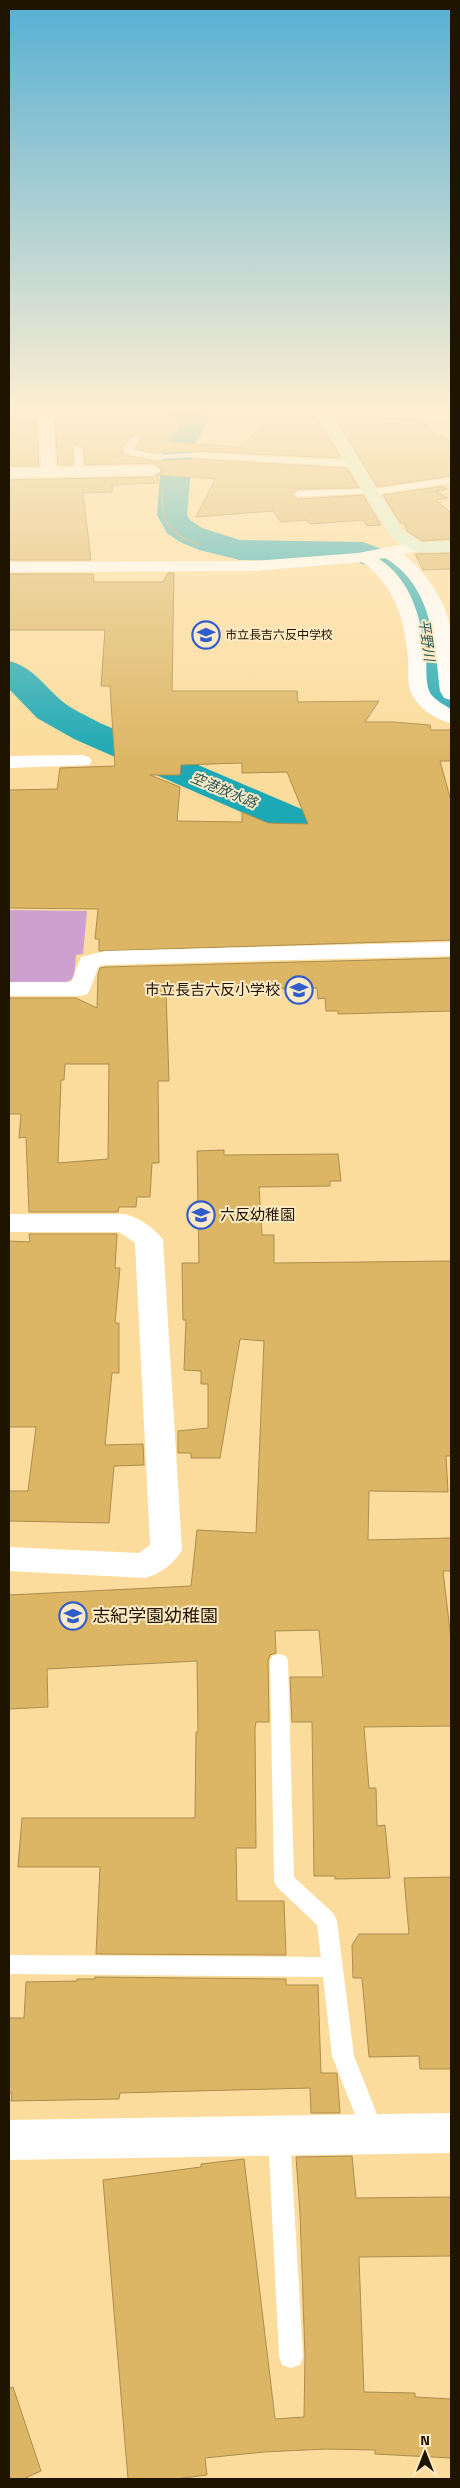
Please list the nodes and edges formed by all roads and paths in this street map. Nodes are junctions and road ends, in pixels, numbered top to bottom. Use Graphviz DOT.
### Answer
graph roads {
  1 [pos="168,527"];
  2 [pos="393,527"];
  3 [pos="451,546"];
  4 [pos="203,547"];
  5 [pos="415,547"];
  6 [pos="388,552"];
  7 [pos="365,557"];
  8 [pos="9,567"];
  9 [pos="451,694"];
  10 [pos="451,717"];
  11 [pos="82,761"];
  12 [pos="9,762"];
  13 [pos="451,949"];
  14 [pos="9,989"];
  15 [pos="9,1223"];
  16 [pos="9,1559"];
  17 [pos="279,1661"];
  18 [pos="9,1965"];
  19 [pos="332,1967"];
  20 [pos="451,2133"];
  21 [pos="374,2134"];
  22 [pos="279,2135"];
  23 [pos="9,2140"];
  24 [pos="291,2356"];
  1 -- 4 [label="path"];
  2 -- 5 [label="street"];
  3 -- 5 [label="street"];
  5 -- 6 [label="street"];
  6 -- 7 [label="street"];
  6 -- 9 [label="street"];
  7 -- 8 [label="street"];
  7 -- 10 [label="street"];
  11 -- 12 [label="street"];
  13 -- 14 [label="street"];
  15 -- 16 [label="street"];
  17 -- 19 [label="lane"];
  18 -- 19 [label="lane"];
  19 -- 21 [label="lane"];
  20 -- 21 [label="street"];
  21 -- 22 [label="street"];
  22 -- 23 [label="street"];
  22 -- 24 [label="lane"];
}
